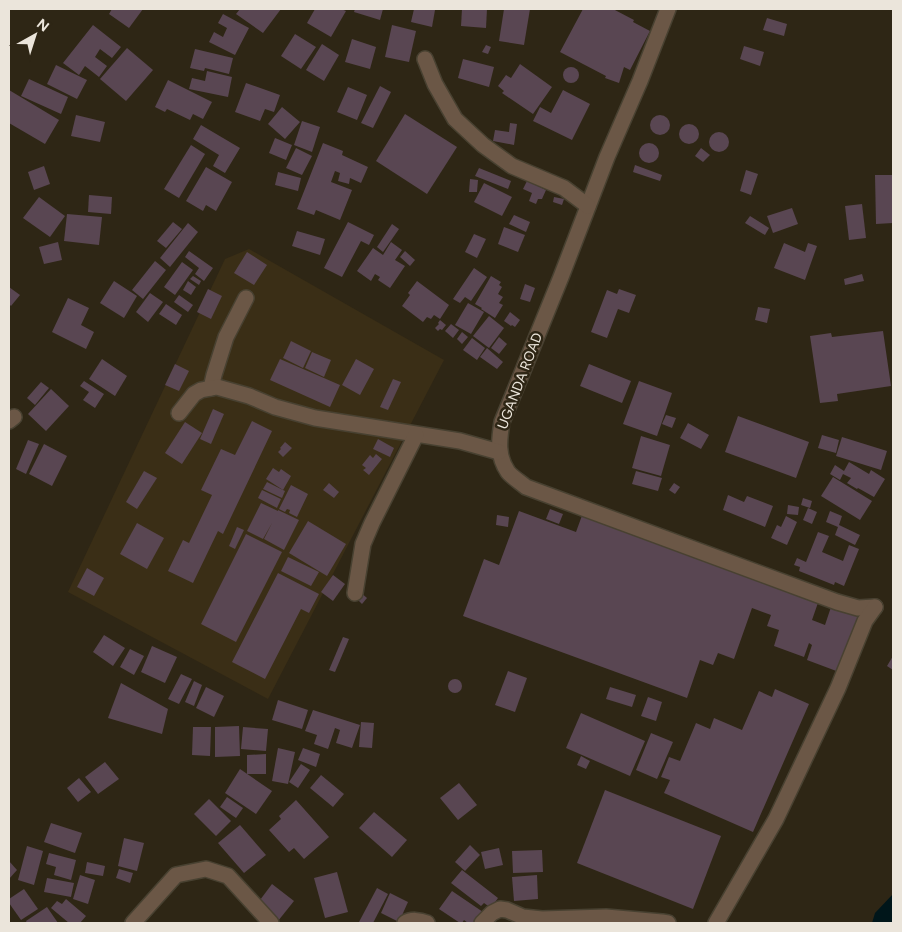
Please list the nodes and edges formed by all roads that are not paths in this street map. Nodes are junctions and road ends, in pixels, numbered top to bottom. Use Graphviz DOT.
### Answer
graph roads {
  1 [pos="668,9"];
  2 [pos="425,59"];
  3 [pos="588,206"];
  4 [pos="246,298"];
  5 [pos="211,388"];
  6 [pos="178,413"];
  7 [pos="416,435"];
  8 [pos="499,452"];
  9 [pos="355,593"];
  10 [pos="133,923"];
  11 [pos="271,923"];
  12 [pos="405,923"];
  13 [pos="426,923"];
  14 [pos="482,923"];
  15 [pos="668,923"];
  16 [pos="716,923"];
  1 -- 3 [label="street, UGANDA ROAD"];
  2 -- 3 [label="street"];
  3 -- 8 [label="street, UGANDA ROAD"];
  4 -- 5 [label="street"];
  5 -- 6 [label="street"];
  5 -- 7 [label="street"];
  7 -- 8 [label="street"];
  7 -- 9 [label="street"];
  8 -- 16 [label="street"];
  10 -- 11 [label="street"];
  12 -- 13 [label="street"];
  14 -- 15 [label="street"];
}
